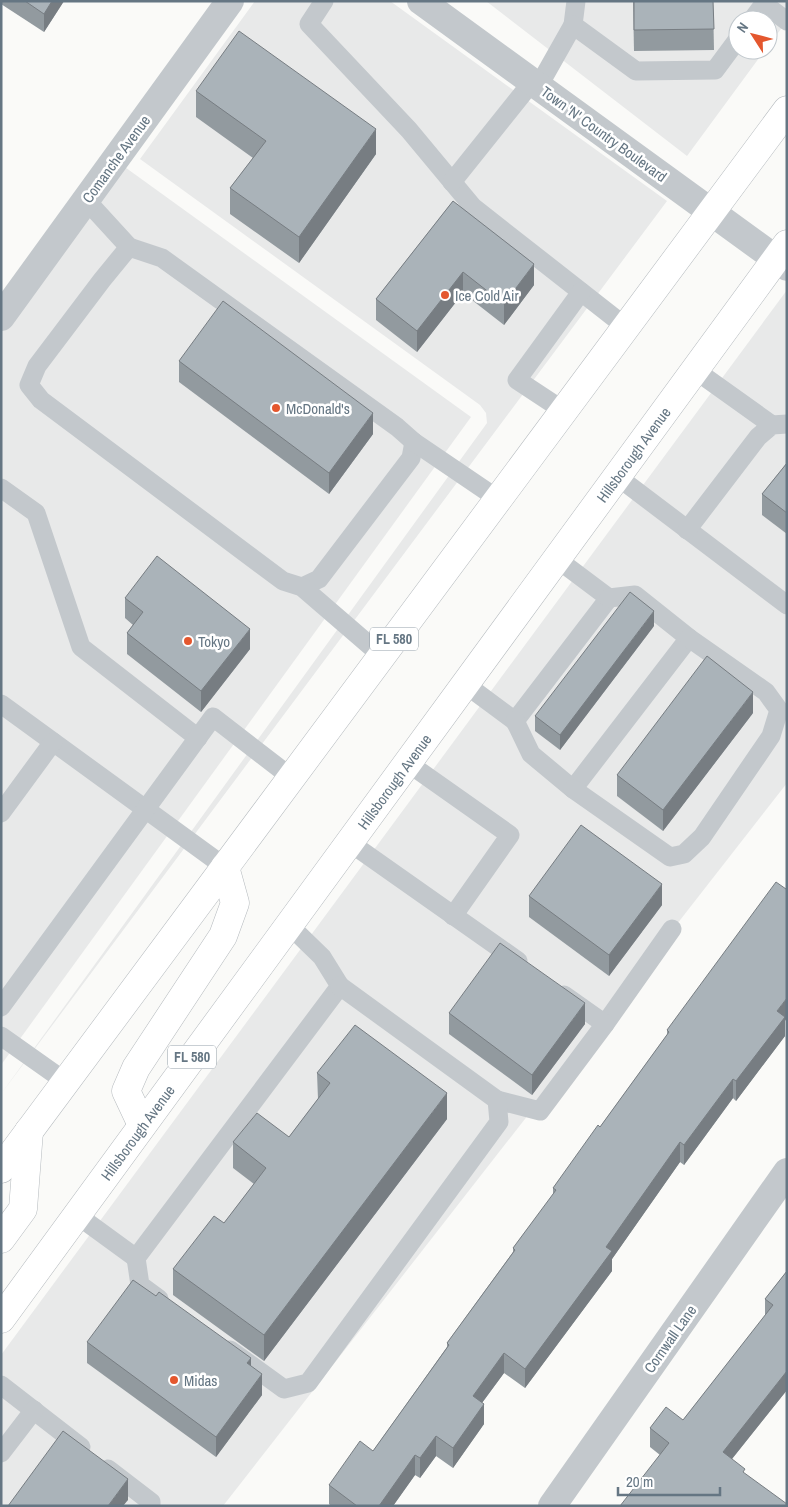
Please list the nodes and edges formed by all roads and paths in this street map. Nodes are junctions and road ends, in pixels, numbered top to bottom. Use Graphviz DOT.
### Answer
graph roads {
  1 [pos="230,1"];
  2 [pos="324,1"];
  3 [pos="420,1"];
  4 [pos="576,1"];
  5 [pos="765,3"];
  6 [pos="787,21"];
  7 [pos="573,25"];
  8 [pos="728,52"];
  9 [pos="535,85"];
  10 [pos="787,110"];
  11 [pos="452,182"];
  12 [pos="86,200"];
  13 [pos="712,212"];
  14 [pos="129,247"];
  15 [pos="783,257"];
  16 [pos="581,292"];
  17 [pos="1,317"];
  18 [pos="626,327"];
  19 [pos="695,370"];
  20 [pos="564,411"];
  21 [pos="779,425"];
  22 [pos="414,442"];
  23 [pos="618,477"];
  24 [pos="1,488"];
  25 [pos="498,499"];
  26 [pos="687,530"];
  27 [pos="557,559"];
  28 [pos="302,587"];
  29 [pos="609,598"];
  30 [pos="787,605"];
  31 [pos="689,638"];
  32 [pos="382,656"];
  33 [pos="465,684"];
  34 [pos="1,704"];
  35 [pos="514,721"];
  36 [pos="198,738"];
  37 [pos="53,742"];
  38 [pos="408,763"];
  39 [pos="292,778"];
  40 [pos="573,789"];
  41 [pos="146,809"];
  42 [pos="1,813"];
  43 [pos="349,842"];
  44 [pos="226,867"];
  45 [pos="453,916"];
  46 [pos="288,924"];
  47 [pos="672,929"];
  48 [pos="533,973"];
  49 [pos="549,984"];
  50 [pos="340,986"];
  51 [pos="1,1008"];
  52 [pos="605,1024"];
  53 [pos="1,1036"];
  54 [pos="66,1082"];
  55 [pos="497,1100"];
  56 [pos="142,1125"];
  57 [pos="29,1131"];
  58 [pos="1,1169"];
  59 [pos="787,1172"];
  60 [pos="77,1215"];
  61 [pos="1,1239"];
  62 [pos="136,1258"];
  63 [pos="172,1308"];
  64 [pos="1,1319"];
  65 [pos="220,1343"];
  66 [pos="1,1385"];
  67 [pos="34,1410"];
  68 [pos="1,1453"];
  69 [pos="151,1506"];
  70 [pos="552,1506"];
  1 -- 12 [label="street, Comanche Avenue"];
  2 -- 11 [label="lane"];
  3 -- 9 [label="street, Town 'N' Country Boulevard"];
  4 -- 7 [label="lane"];
  5 -- 6 [label="lane"];
  7 -- 8 [label="lane"];
  7 -- 9 [label="lane"];
  9 -- 11 [label="lane"];
  9 -- 13 [label="street, Town 'N' Country Boulevard"];
  10 -- 13 [label="main road, FL 580"];
  11 -- 16 [label="lane"];
  12 -- 14 [label="lane"];
  12 -- 17 [label="street, Comanche Avenue"];
  13 -- 15 [label="street, Town 'N' Country Boulevard"];
  13 -- 18 [label="main road, FL 580"];
  14 -- 22 [label="lane"];
  14 -- 28 [label="lane"];
  15 -- 19 [label="main road, Hillsborough Avenue / FL 580"];
  16 -- 18 [label="lane"];
  16 -- 20 [label="lane"];
  18 -- 20 [label="main road, FL 580"];
  19 -- 21 [label="lane"];
  19 -- 23 [label="main road, Hillsborough Avenue / FL 580"];
  20 -- 25 [label="main road, FL 580"];
  21 -- 26 [label="lane"];
  22 -- 25 [label="lane"];
  22 -- 28 [label="lane"];
  23 -- 26 [label="lane"];
  23 -- 27 [label="main road, Hillsborough Avenue / FL 580"];
  24 -- 36 [label="lane"];
  25 -- 32 [label="main road, FL 580"];
  26 -- 30 [label="lane"];
  27 -- 29 [label="lane"];
  27 -- 33 [label="main road, Hillsborough Avenue / FL 580"];
  28 -- 32 [label="lane"];
  29 -- 31 [label="lane"];
  29 -- 35 [label="lane"];
  31 -- 40 [label="lane"];
  31 -- 40 [label="lane"];
  32 -- 39 [label="main road, FL 580"];
  33 -- 35 [label="lane"];
  33 -- 38 [label="main road, Hillsborough Avenue / FL 580"];
  34 -- 37 [label="lane"];
  35 -- 40 [label="lane"];
  36 -- 39 [label="lane"];
  36 -- 41 [label="lane"];
  37 -- 41 [label="lane"];
  37 -- 42 [label="lane"];
  38 -- 43 [label="main road, Hillsborough Avenue / FL 580"];
  38 -- 45 [label="lane"];
  39 -- 44 [label="main road, FL 580"];
  41 -- 44 [label="lane"];
  41 -- 51 [label="lane"];
  43 -- 45 [label="lane"];
  43 -- 46 [label="main road, Hillsborough Avenue / FL 580"];
  44 -- 54 [label="main road, FL 580"];
  44 -- 56 [label="main road"];
  45 -- 48 [label="lane"];
  46 -- 50 [label="lane"];
  46 -- 56 [label="main road, Hillsborough Avenue / FL 580"];
  47 -- 52 [label="lane"];
  49 -- 52 [label="lane"];
  50 -- 55 [label="lane"];
  50 -- 62 [label="lane"];
  52 -- 55 [label="lane"];
  53 -- 54 [label="lane"];
  54 -- 57 [label="main road, FL 580"];
  55 -- 65 [label="lane"];
  56 -- 60 [label="main road, Hillsborough Avenue / FL 580"];
  57 -- 58 [label="main road, FL 580"];
  57 -- 61 [label="main road"];
  59 -- 70 [label="street, Cornwall Lane"];
  60 -- 62 [label="lane"];
  60 -- 64 [label="main road, Hillsborough Avenue / FL 580"];
  62 -- 63 [label="lane"];
  66 -- 67 [label="lane"];
  67 -- 68 [label="lane"];
  67 -- 69 [label="lane"];
}
